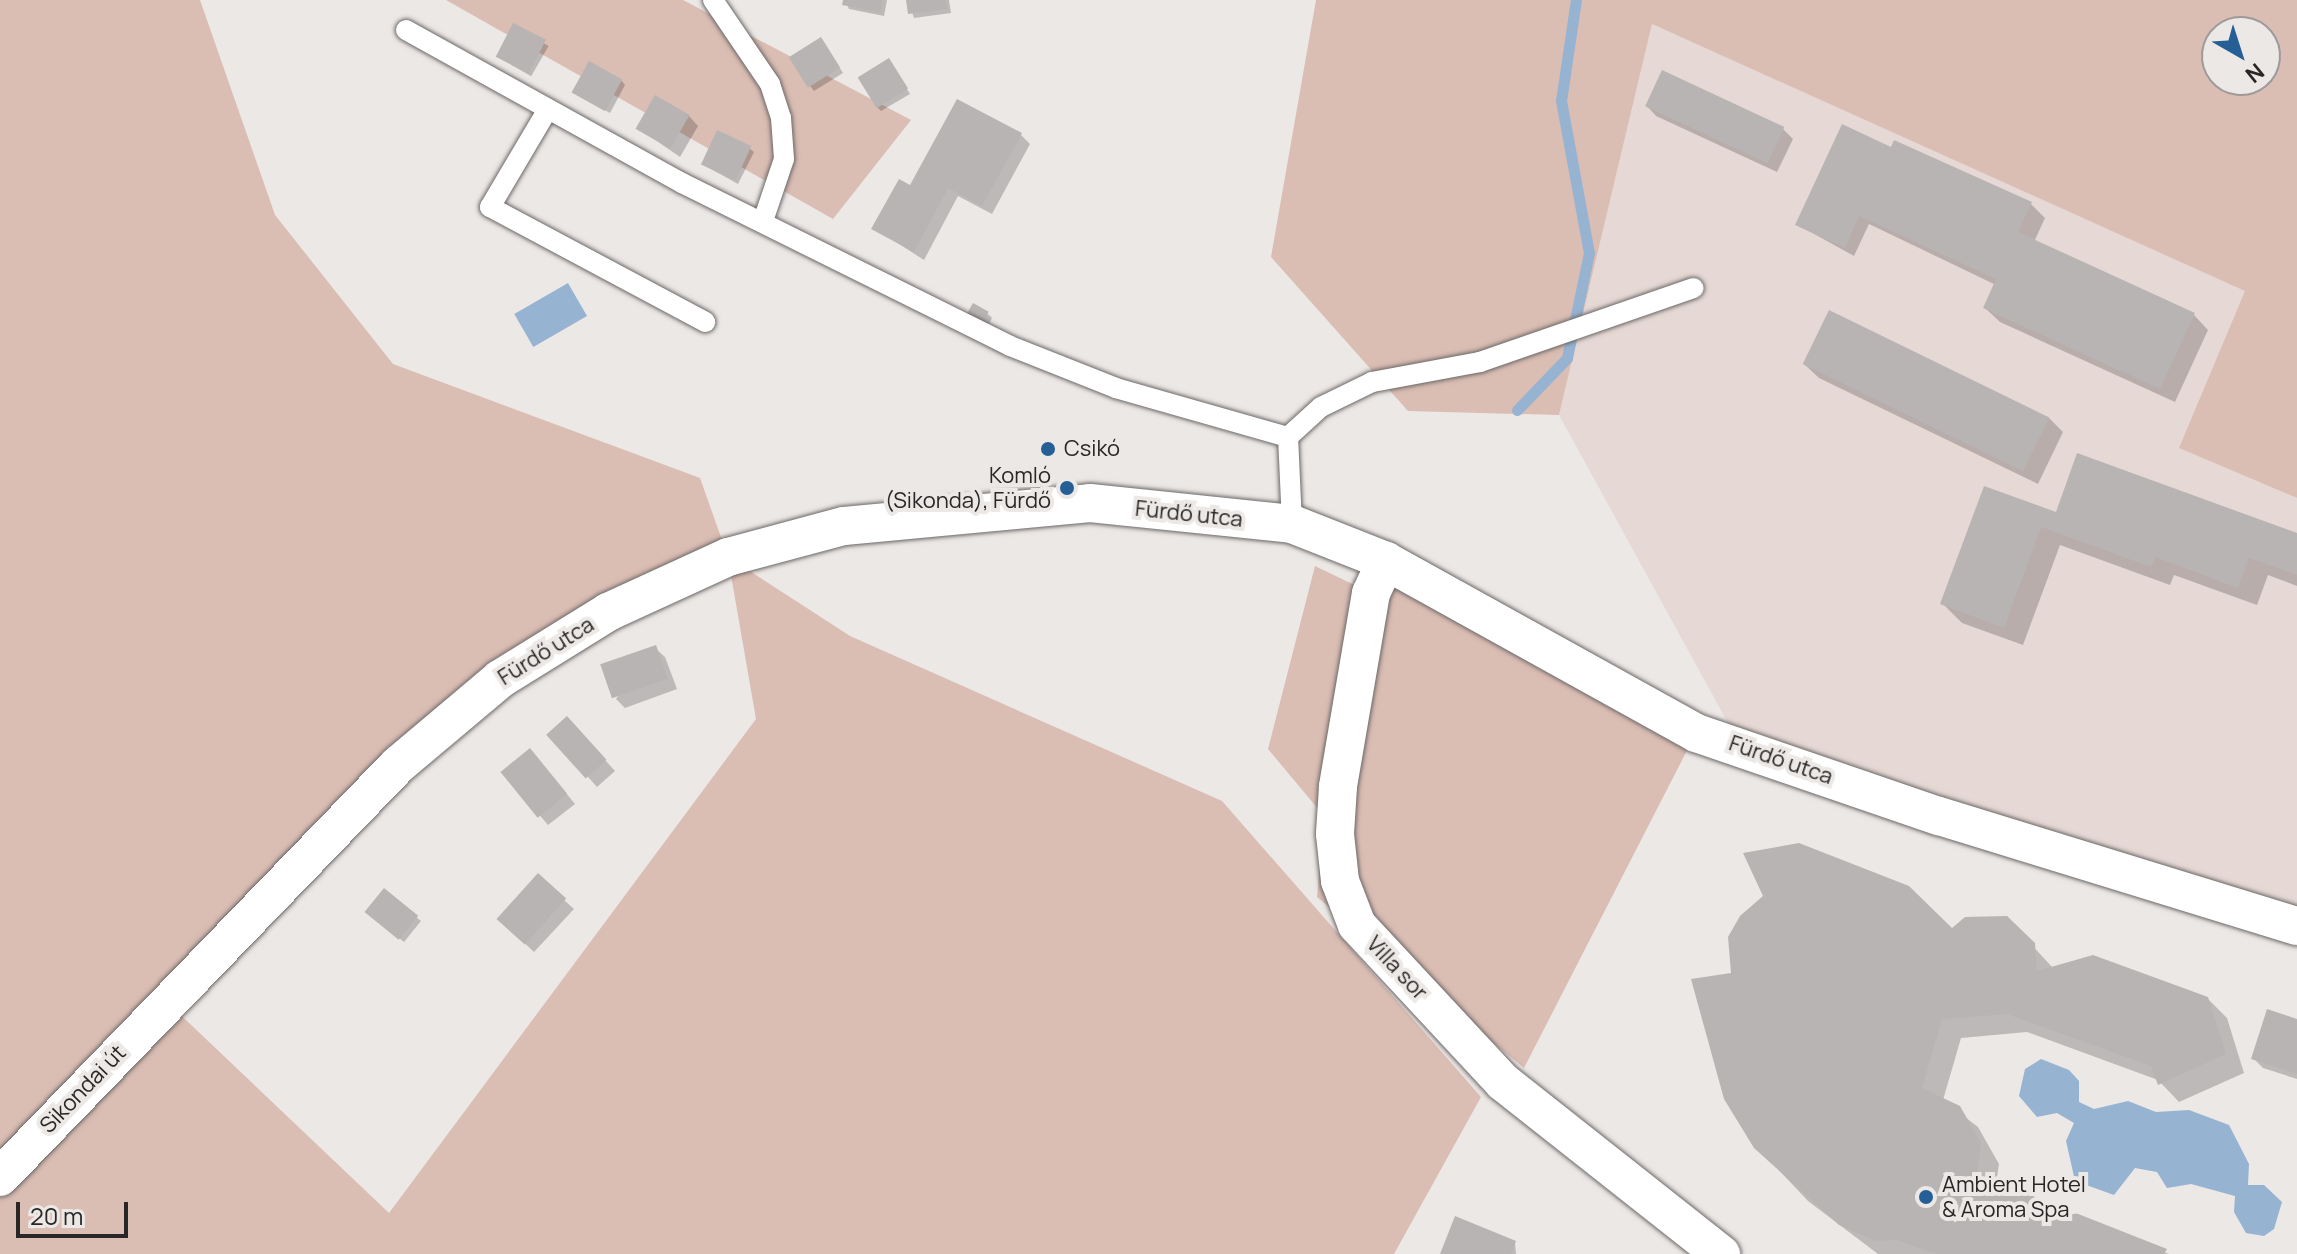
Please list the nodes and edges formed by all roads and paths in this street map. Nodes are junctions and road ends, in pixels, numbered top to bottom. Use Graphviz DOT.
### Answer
graph roads {
  1 [pos="713,0"];
  2 [pos="406,30"];
  3 [pos="548,109"];
  4 [pos="763,221"];
  5 [pos="1694,288"];
  6 [pos="705,322"];
  7 [pos="1288,437"];
  8 [pos="1292,524"];
  9 [pos="1386,561"];
  10 [pos="2297,926"];
  11 [pos="167,1002"];
  12 [pos="0,1177"];
  13 [pos="1721,1254"];
  1 -- 4 [label="lane"];
  2 -- 3 [label="lane"];
  3 -- 4 [label="lane"];
  3 -- 6 [label="lane"];
  4 -- 7 [label="lane"];
  5 -- 7 [label="lane"];
  7 -- 8 [label="lane"];
  8 -- 9 [label="street, Fürdő utca"];
  8 -- 11 [label="street, Fürdő utca"];
  9 -- 10 [label="street, Fürdő utca"];
  9 -- 13 [label="street, Villa sor"];
  11 -- 12 [label="street, Sikondai út"];
}
